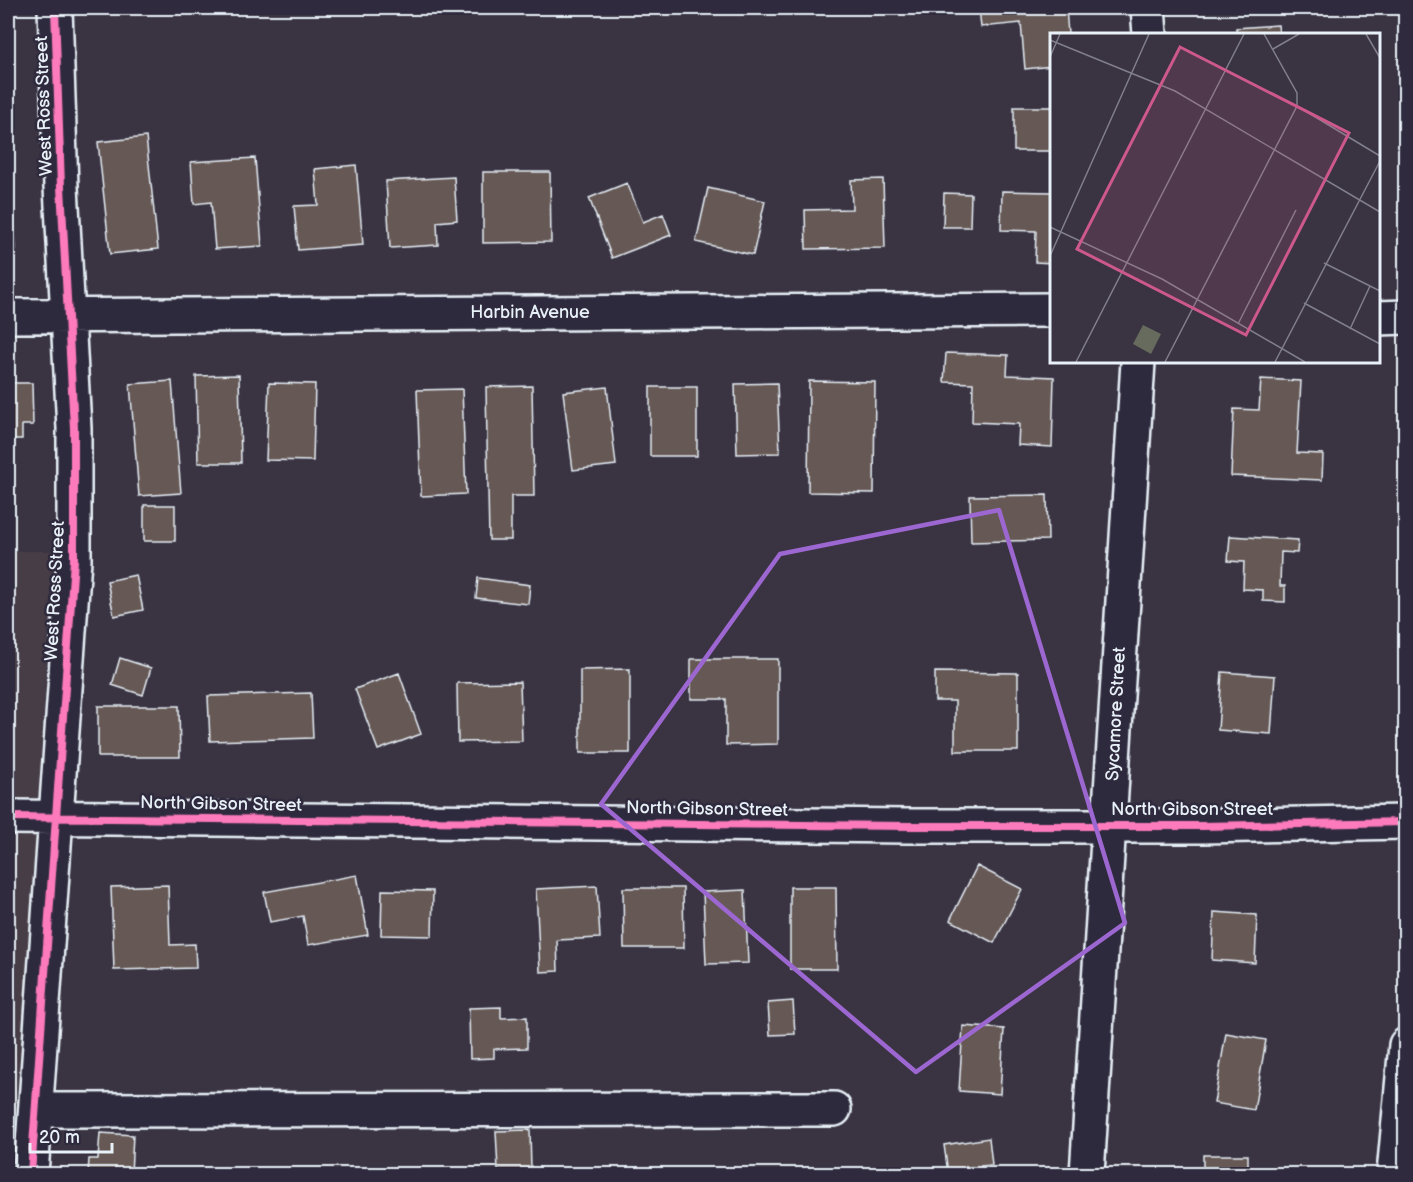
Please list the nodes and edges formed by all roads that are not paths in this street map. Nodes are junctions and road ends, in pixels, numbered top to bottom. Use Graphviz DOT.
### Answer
graph roads {
  1 [pos="55,8"];
  2 [pos="1148,8"];
  3 [pos="1150,33"];
  4 [pos="1050,310"];
  5 [pos="8,316"];
  6 [pos="68,316"];
  7 [pos="1406,317"];
  8 [pos="1380,318"];
  9 [pos="1138,363"];
  10 [pos="8,817"];
  11 [pos="57,818"];
  12 [pos="1406,822"];
  13 [pos="1109,825"];
  14 [pos="1406,1045"];
  15 [pos="834,1109"];
  16 [pos="36,1110"];
  17 [pos="31,1174"];
  18 [pos="1087,1174"];
  19 [pos="1394,1174"];
  1 -- 6 [label="street, West Ross Street"];
  2 -- 3 [label="street"];
  4 -- 6 [label="street, Harbin Avenue"];
  5 -- 6 [label="street, Harbin Avenue"];
  6 -- 11 [label="street, West Ross Street"];
  7 -- 8 [label="street"];
  9 -- 13 [label="street, Sycamore Street"];
  10 -- 11 [label="street, North Gibson Street"];
  11 -- 13 [label="street, North Gibson Street"];
  11 -- 16 [label="street, West Ross Street"];
  12 -- 13 [label="street, North Gibson Street"];
  13 -- 18 [label="street, Sycamore Street"];
  14 -- 19 [label="street"];
  15 -- 16 [label="street"];
  16 -- 17 [label="street, West Ross Street"];
}
